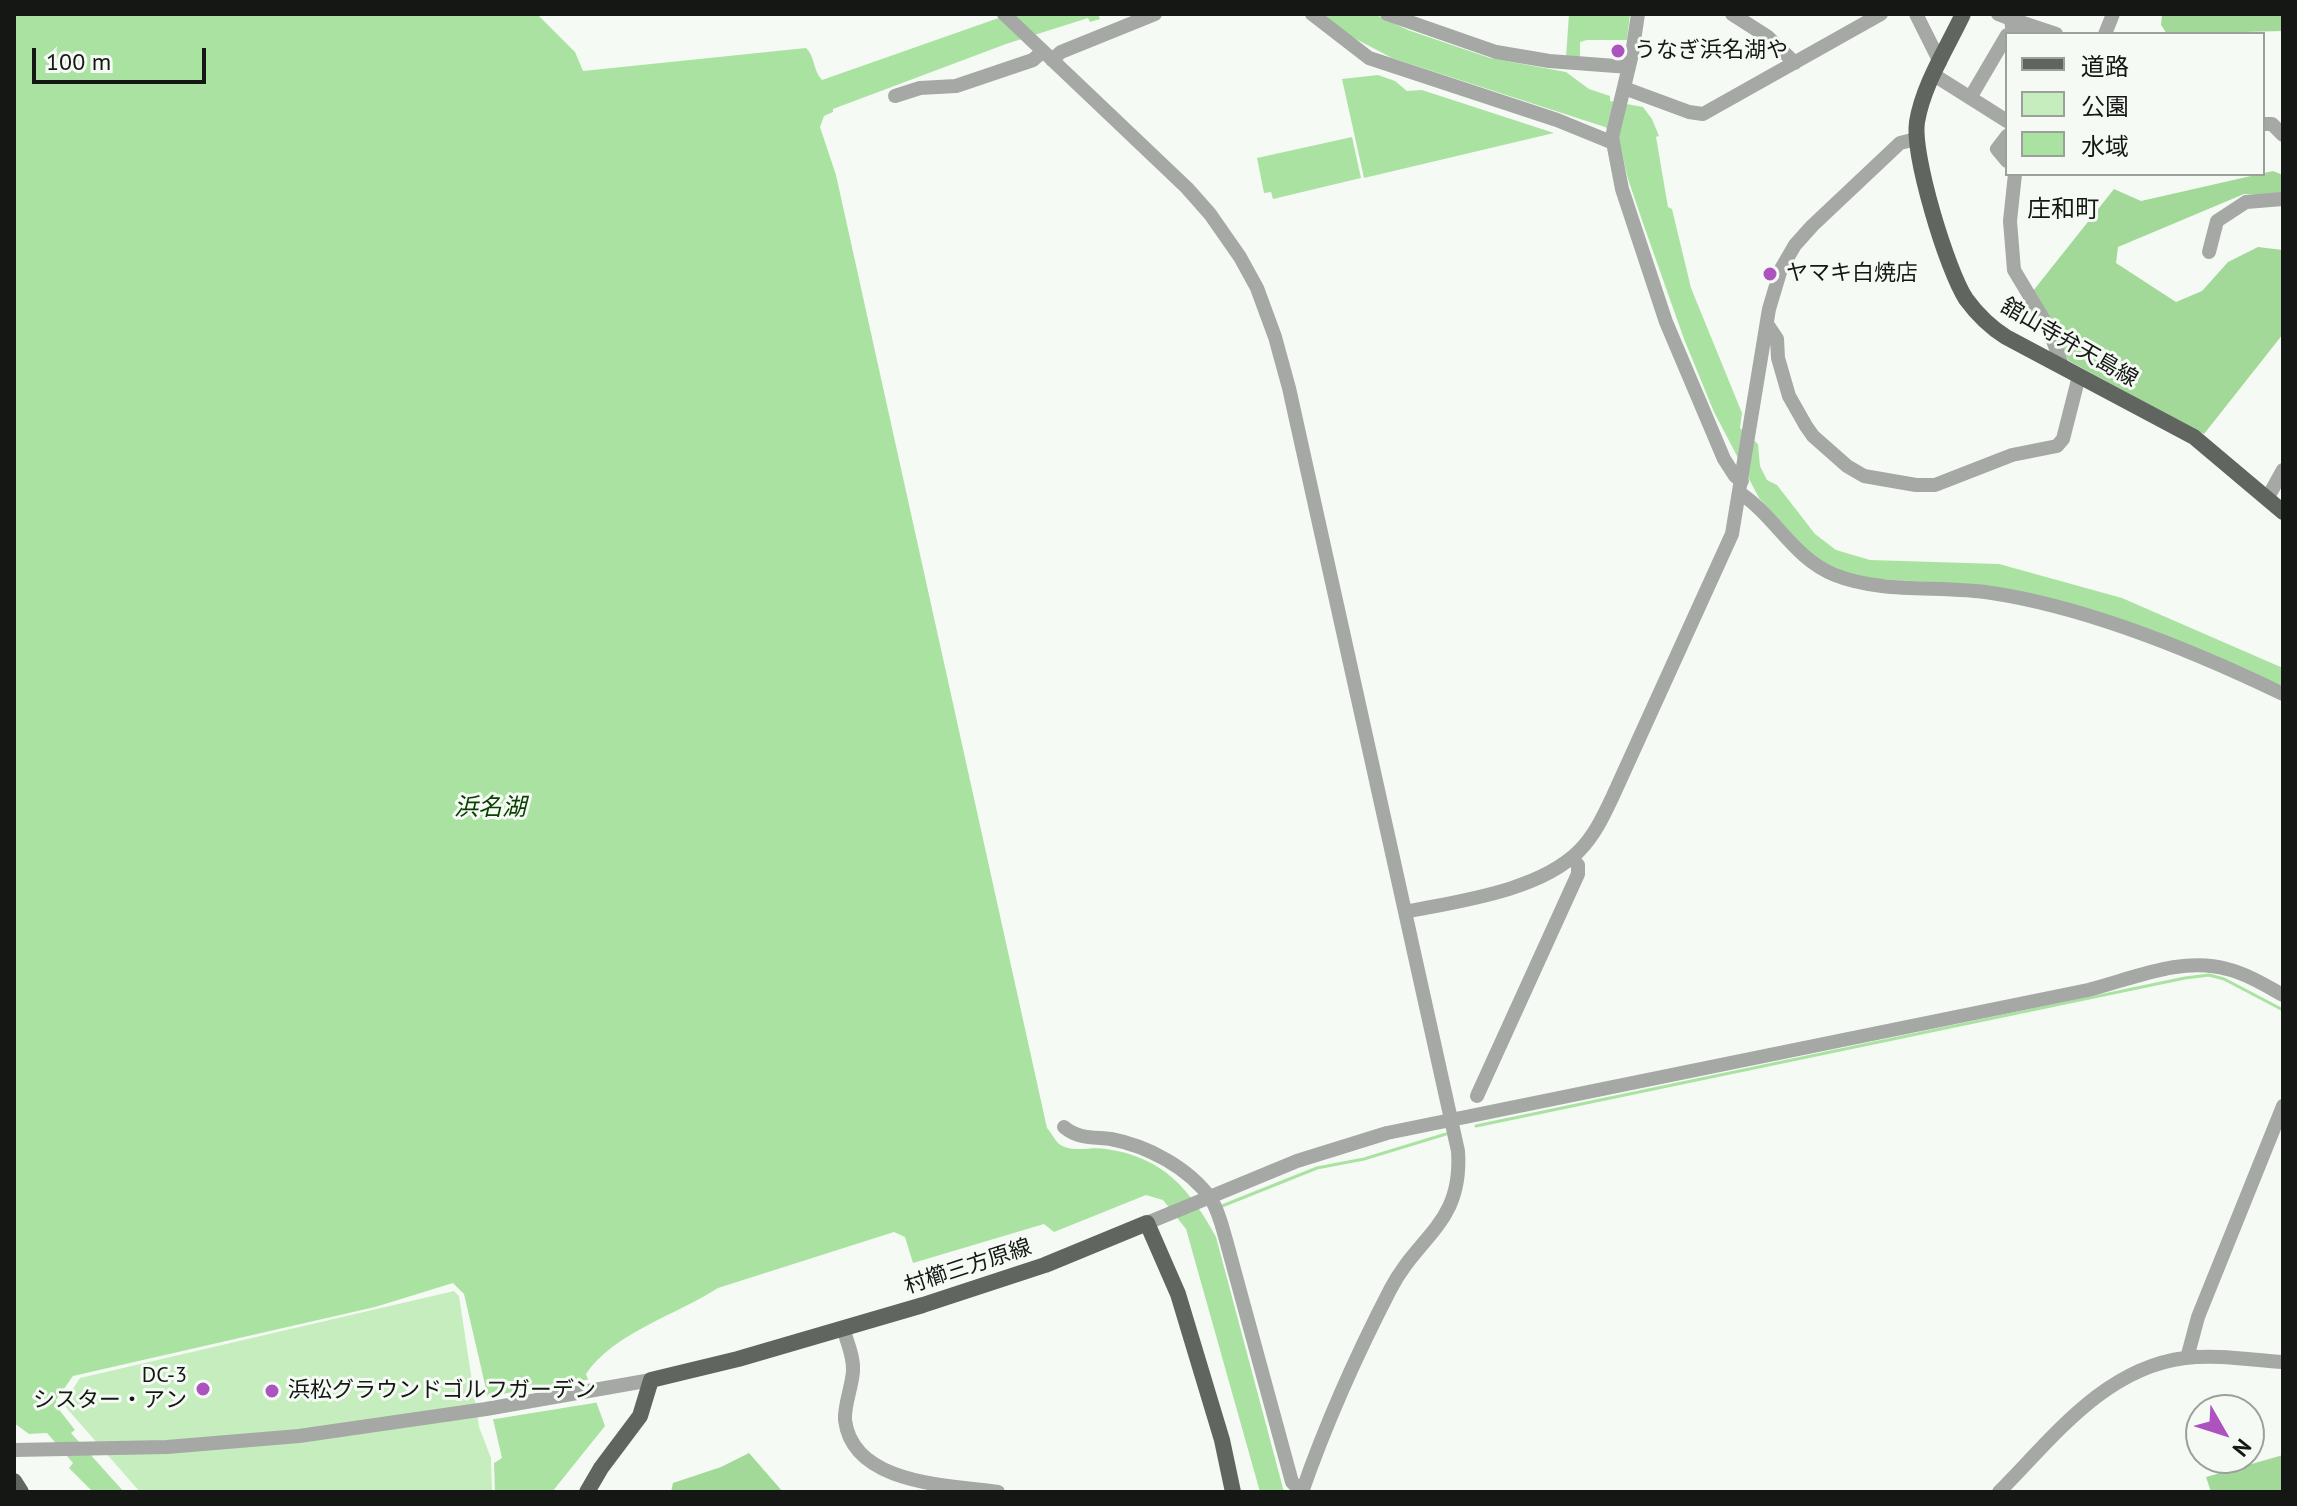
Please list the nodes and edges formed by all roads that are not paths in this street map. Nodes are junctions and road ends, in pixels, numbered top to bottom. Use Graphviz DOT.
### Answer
graph roads {
  1 [pos="1004,14"];
  2 [pos="1155,14"];
  3 [pos="1312,14"];
  4 [pos="1387,14"];
  5 [pos="1638,14"];
  6 [pos="1732,14"];
  7 [pos="1881,14"];
  8 [pos="1916,14"];
  9 [pos="1963,14"];
  10 [pos="2009,24"];
  11 [pos="2047,32"];
  12 [pos="1044,52"];
  13 [pos="1795,63"];
  14 [pos="1629,67"];
  15 [pos="1937,68"];
  16 [pos="1623,92"];
  17 [pos="895,96"];
  18 [pos="1970,98"];
  19 [pos="2005,120"];
  20 [pos="2265,124"];
  21 [pos="2283,135"];
  22 [pos="1916,139"];
  23 [pos="2005,139"];
  24 [pos="1612,140"];
  25 [pos="2005,159"];
  26 [pos="2015,176"];
  27 [pos="2283,199"];
  28 [pos="2209,252"];
  29 [pos="1767,324"];
  30 [pos="2063,367"];
  31 [pos="2079,376"];
  32 [pos="2283,470"];
  33 [pos="1742,482"];
  34 [pos="2267,499"];
  35 [pos="2283,512"];
  36 [pos="2283,694"];
  37 [pos="1572,858"];
  38 [pos="1405,912"];
  39 [pos="2283,995"];
  40 [pos="1477,1096"];
  41 [pos="2283,1106"];
  42 [pos="1451,1120"];
  43 [pos="1064,1127"];
  44 [pos="1206,1199"];
  45 [pos="1147,1223"];
  46 [pos="843,1328"];
  47 [pos="2187,1358"];
  48 [pos="2283,1362"];
  49 [pos="651,1380"];
  50 [pos="14,1450"];
  51 [pos="14,1481"];
  52 [pos="21,1492"];
  53 [pos="587,1492"];
  54 [pos="998,1492"];
  55 [pos="1233,1492"];
  56 [pos="1302,1492"];
  57 [pos="1999,1492"];
  1 -- 12 [label="street"];
  2 -- 12 [label="street"];
  3 -- 24 [label="street"];
  4 -- 14 [label="street"];
  5 -- 14 [label="street"];
  6 -- 13 [label="street"];
  7 -- 13 [label="street"];
  8 -- 15 [label="street"];
  9 -- 15 [label="main road, 舘山寺弁天島線"];
  10 -- 11 [label="street"];
  10 -- 18 [label="street"];
  12 -- 17 [label="street"];
  12 -- 38 [label="street"];
  13 -- 16 [label="street"];
  14 -- 16 [label="street"];
  15 -- 18 [label="street"];
  15 -- 22 [label="main road, 舘山寺弁天島線"];
  16 -- 24 [label="street"];
  18 -- 19 [label="street"];
  20 -- 21 [label="street"];
  22 -- 29 [label="street"];
  22 -- 30 [label="main road, 舘山寺弁天島線"];
  23 -- 25 [label="street"];
  24 -- 33 [label="street"];
  26 -- 30 [label="street"];
  27 -- 28 [label="street"];
  29 -- 31 [label="street"];
  29 -- 33 [label="street"];
  30 -- 31 [label="main road, 舘山寺弁天島線"];
  31 -- 34 [label="main road, 舘山寺弁天島線"];
  32 -- 34 [label="street"];
  33 -- 36 [label="street"];
  33 -- 37 [label="street"];
  34 -- 35 [label="main road, 舘山寺弁天島線"];
  37 -- 38 [label="street"];
  37 -- 40 [label="street"];
  38 -- 42 [label="street"];
  39 -- 42 [label="street"];
  41 -- 47 [label="street"];
  42 -- 44 [label="street"];
  42 -- 56 [label="street"];
  43 -- 44 [label="street"];
  44 -- 45 [label="street"];
  44 -- 56 [label="street"];
  45 -- 46 [label="main road, 村櫛三方原線"];
  45 -- 55 [label="main road"];
  46 -- 49 [label="main road, 村櫛三方原線"];
  46 -- 54 [label="street"];
  47 -- 48 [label="street"];
  47 -- 57 [label="street"];
  49 -- 50 [label="street"];
  49 -- 53 [label="main road"];
  51 -- 52 [label="main road"];
}
